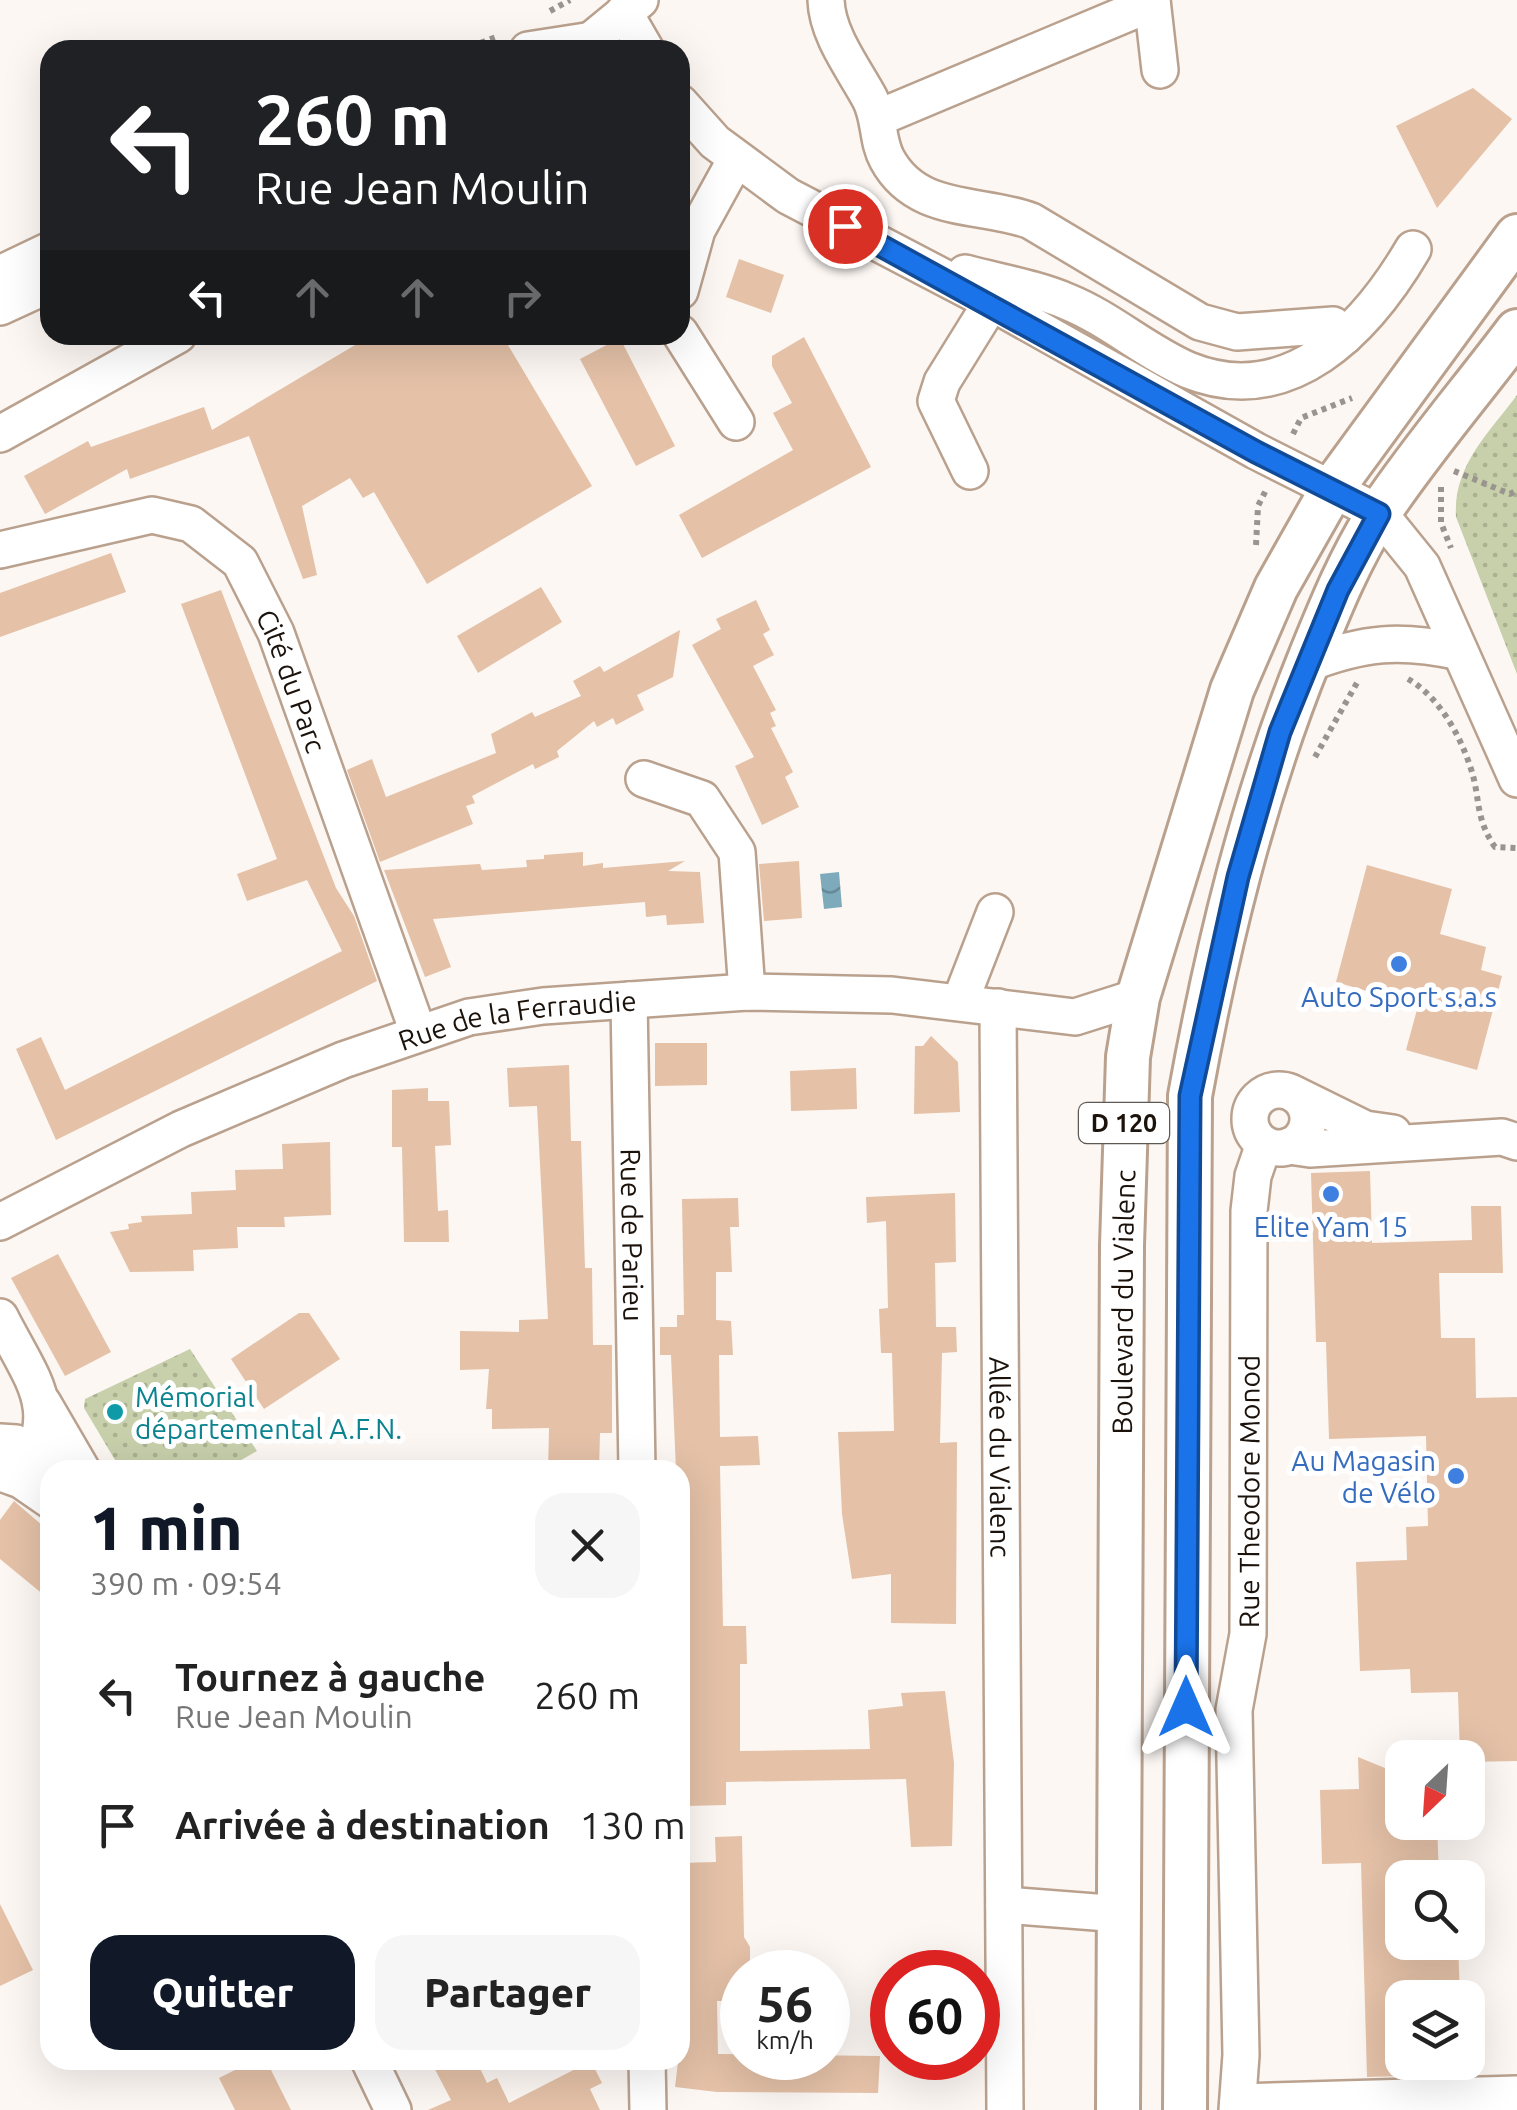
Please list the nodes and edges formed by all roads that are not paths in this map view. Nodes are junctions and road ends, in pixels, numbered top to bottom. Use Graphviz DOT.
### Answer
graph roads {
  1 [pos="826,0"];
  2 [pos="1152,1"];
  3 [pos="632,6"];
  4 [pos="590,40"];
  5 [pos="643,40"];
  6 [pos="1160,70"];
  7 [pos="878,118"];
  8 [pos="690,122"];
  9 [pos="736,158"];
  10 [pos="1517,236"];
  11 [pos="1413,249"];
  12 [pos="40,255"];
  13 [pos="690,255"];
  14 [pos="901,255"];
  15 [pos="0,274"];
  16 [pos="40,289"];
  17 [pos="991,302"];
  18 [pos="0,307"];
  19 [pos="1352,330"];
  20 [pos="1517,331"];
  21 [pos="160,345"];
  22 [pos="688,345"];
  23 [pos="736,422"];
  24 [pos="0,434"];
  25 [pos="974,459"];
  26 [pos="1332,489"];
  27 [pos="1379,514"];
  28 [pos="4,541"];
  29 [pos="1460,652"];
  30 [pos="1307,664"];
  31 [pos="644,779"];
  32 [pos="1517,779"];
  33 [pos="986,909"];
  34 [pos="964,987"];
  35 [pos="747,992"];
  36 [pos="1138,997"];
  37 [pos="629,1000"];
  38 [pos="998,1007"];
  39 [pos="1075,1018"];
  40 [pos="418,1032"];
  41 [pos="1128,1057"];
  42 [pos="1296,1096"];
  43 [pos="1454,1139"];
  44 [pos="1517,1142"];
  45 [pos="1277,1145"];
  46 [pos="0,1222"];
  47 [pos="0,1317"];
  48 [pos="43,1403"];
  49 [pos="0,1442"];
  50 [pos="76,1460"];
  51 [pos="637,1460"];
  52 [pos="30,1469"];
  53 [pos="1199,1708"];
  54 [pos="1237,1838"];
  55 [pos="1004,1905"];
  56 [pos="1121,1914"];
  57 [pos="374,2070"];
  58 [pos="648,2070"];
  59 [pos="1517,2094"];
  60 [pos="1468,2103"];
  61 [pos="1238,2106"];
  62 [pos="393,2110"];
  63 [pos="648,2110"];
  64 [pos="1005,2110"];
  65 [pos="1118,2110"];
  66 [pos="1185,2110"];
  1 -- 7 [label="street"];
  2 -- 6 [label="street"];
  2 -- 7 [label="street"];
  3 -- 4 [label="street"];
  3 -- 5 [label="street"];
  7 -- 19 [label="street"];
  8 -- 9 [label="street"];
  9 -- 13 [label="street"];
  9 -- 14 [label="street"];
  10 -- 26 [label="main road, Boulevard du Vialenc / D 120"];
  11 -- 19 [label="street"];
  12 -- 15 [label="street"];
  14 -- 17 [label="street"];
  14 -- 19 [label="street"];
  16 -- 18 [label="street"];
  17 -- 25 [label="street"];
  17 -- 26 [label="street"];
  20 -- 27 [label="main road, D 120"];
  21 -- 24 [label="street"];
  22 -- 23 [label="street"];
  26 -- 27 [label="street"];
  26 -- 36 [label="main road, Boulevard du Vialenc / D 120"];
  27 -- 29 [label="street"];
  27 -- 30 [label="main road, D 120"];
  28 -- 40 [label="street, Cité du Parc"];
  29 -- 30 [label="street"];
  29 -- 32 [label="street"];
  30 -- 53 [label="main road, D 120"];
  31 -- 35 [label="street"];
  33 -- 34 [label="street"];
  34 -- 35 [label="street, Rue de la Ferraudie"];
  34 -- 38 [label="street, Rue de la Ferraudie"];
  35 -- 37 [label="street, Rue de la Ferraudie"];
  36 -- 39 [label="street, Rue de la Ferraudie"];
  36 -- 41 [label="main road, Boulevard du Vialenc / D 120"];
  37 -- 40 [label="street, Rue de la Ferraudie"];
  37 -- 51 [label="street, Rue de Parieu"];
  38 -- 39 [label="street, Rue de la Ferraudie"];
  38 -- 55 [label="street, Allée du Vialenc"];
  39 -- 41 [label="street, Rue de la Ferraudie"];
  40 -- 46 [label="street, Rue de la Ferraudie"];
  41 -- 56 [label="main road, Boulevard du Vialenc / D 120"];
  42 -- 43 [label="street"];
  42 -- 45 [label="street"];
  42 -- 45 [label="street"];
  43 -- 44 [label="street"];
  43 -- 45 [label="street"];
  45 -- 54 [label="street, Rue Theodore Monod"];
  47 -- 48 [label="street"];
  48 -- 50 [label="street"];
  48 -- 52 [label="street"];
  49 -- 52 [label="street"];
  53 -- 54 [label="street, Rue Theodore Monod"];
  53 -- 66 [label="main road, D 120"];
  54 -- 61 [label="street, Rue Theodore Monod"];
  55 -- 56 [label="street"];
  55 -- 64 [label="street, Allée du Vialenc"];
  56 -- 65 [label="main road, Boulevard du Vialenc / D 120"];
  57 -- 62 [label="street"];
  58 -- 63 [label="street"];
  59 -- 60 [label="street"];
  60 -- 61 [label="street"];
}
